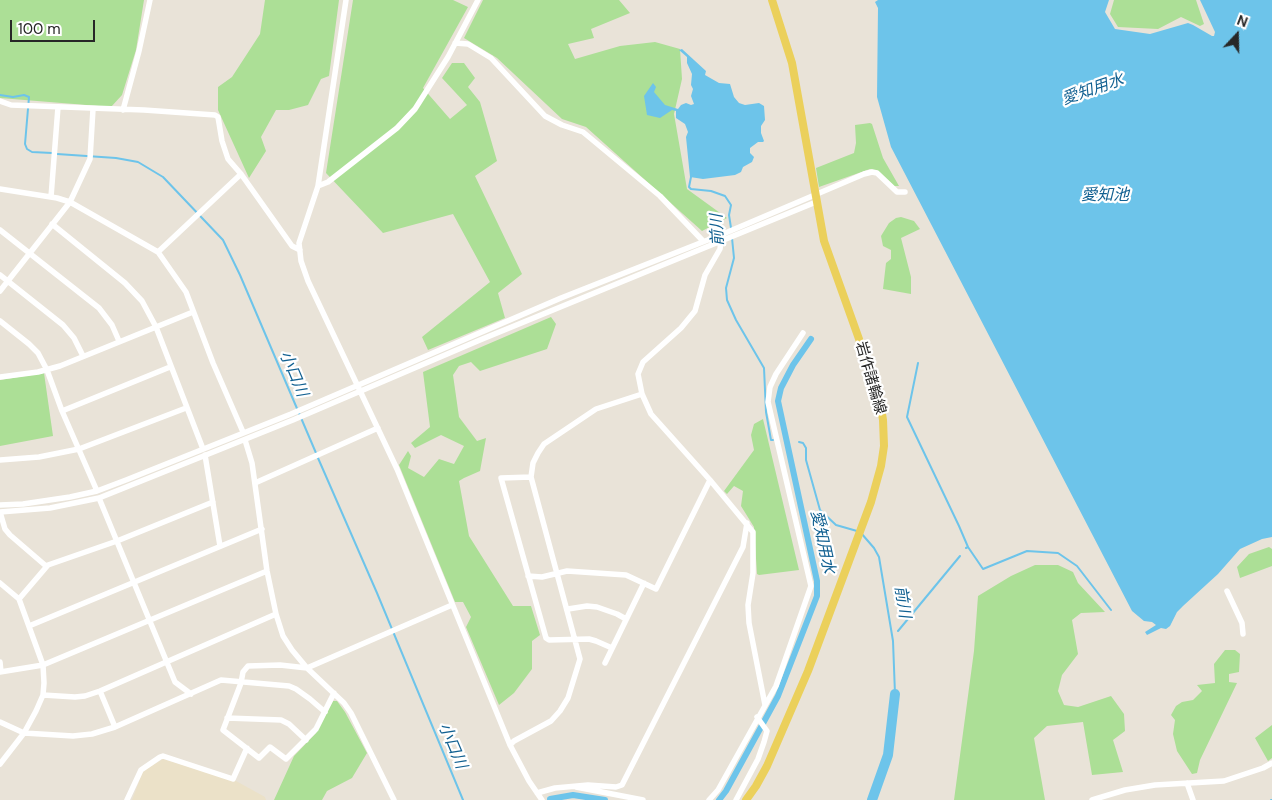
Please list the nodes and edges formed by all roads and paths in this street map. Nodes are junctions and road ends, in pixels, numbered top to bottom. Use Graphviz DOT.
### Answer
graph roads {
  1 [pos="150,0"];
  2 [pos="346,0"];
  3 [pos="478,0"];
  4 [pos="772,0"];
  5 [pos="455,44"];
  6 [pos="0,101"];
  7 [pos="58,108"];
  8 [pos="93,109"];
  9 [pos="123,110"];
  10 [pos="241,174"];
  11 [pos="318,186"];
  12 [pos="0,189"];
  13 [pos="905,192"];
  14 [pos="51,197"];
  15 [pos="815,199"];
  16 [pos="70,202"];
  17 [pos="52,224"];
  18 [pos="0,230"];
  19 [pos="703,241"];
  20 [pos="721,241"];
  21 [pos="300,250"];
  22 [pos="158,252"];
  23 [pos="30,253"];
  24 [pos="0,275"];
  25 [pos="8,281"];
  26 [pos="0,291"];
  27 [pos="193,312"];
  28 [pos="0,321"];
  29 [pos="156,327"];
  30 [pos="803,333"];
  31 [pos="119,341"];
  32 [pos="83,356"];
  33 [pos="170,367"];
  34 [pos="47,370"];
  35 [pos="0,378"];
  36 [pos="358,389"];
  37 [pos="642,394"];
  38 [pos="186,408"];
  39 [pos="62,411"];
  40 [pos="292,417"];
  41 [pos="378,428"];
  42 [pos="243,432"];
  43 [pos="245,440"];
  44 [pos="79,449"];
  45 [pos="204,452"];
  46 [pos="0,460"];
  47 [pos="531,477"];
  48 [pos="710,480"];
  49 [pos="255,483"];
  50 [pos="97,491"];
  51 [pos="99,498"];
  52 [pos="213,502"];
  53 [pos="0,505"];
  54 [pos="0,512"];
  55 [pos="746,524"];
  56 [pos="262,529"];
  57 [pos="117,541"];
  58 [pos="220,546"];
  59 [pos="46,566"];
  60 [pos="268,572"];
  61 [pos="556,574"];
  62 [pos="528,576"];
  63 [pos="134,582"];
  64 [pos="0,583"];
  65 [pos="644,583"];
  66 [pos="1227,591"];
  67 [pos="19,598"];
  68 [pos="452,606"];
  69 [pos="568,609"];
  70 [pos="276,614"];
  71 [pos="626,619"];
  72 [pos="151,621"];
  73 [pos="29,626"];
  74 [pos="1243,634"];
  75 [pos="576,640"];
  76 [pos="612,648"];
  77 [pos="168,661"];
  78 [pos="0,662"];
  79 [pos="605,663"];
  80 [pos="43,666"];
  81 [pos="307,668"];
  82 [pos="1,672"];
  83 [pos="241,683"];
  84 [pos="100,691"];
  85 [pos="334,693"];
  86 [pos="191,694"];
  87 [pos="43,695"];
  88 [pos="765,705"];
  89 [pos="326,712"];
  90 [pos="757,717"];
  91 [pos="227,718"];
  92 [pos="0,722"];
  93 [pos="114,727"];
  94 [pos="24,733"];
  95 [pos="306,740"];
  96 [pos="510,745"];
  97 [pos="247,748"];
  98 [pos="1272,763"];
  99 [pos="0,764"];
  100 [pos="1187,783"];
  101 [pos="574,786"];
  102 [pos="536,793"];
  103 [pos="127,800"];
  104 [pos="394,800"];
  105 [pos="542,800"];
  106 [pos="643,800"];
  107 [pos="709,800"];
  108 [pos="736,800"];
  109 [pos="747,800"];
  110 [pos="1092,800"];
  111 [pos="1193,800"];
  1 -- 9 [label="street"];
  2 -- 11 [label="street"];
  3 -- 5 [label="street"];
  4 -- 15 [label="main road, 岩作諸輪線"];
  5 -- 11 [label="street"];
  5 -- 19 [label="street"];
  6 -- 7 [label="street"];
  7 -- 8 [label="street"];
  7 -- 14 [label="street"];
  8 -- 9 [label="street"];
  8 -- 16 [label="street"];
  9 -- 10 [label="street"];
  10 -- 21 [label="street"];
  10 -- 22 [label="street"];
  11 -- 21 [label="street"];
  12 -- 14 [label="street"];
  13 -- 15 [label="street"];
  14 -- 16 [label="street"];
  15 -- 19 [label="street"];
  15 -- 20 [label="street"];
  15 -- 109 [label="main road, 岩作諸輪線"];
  16 -- 17 [label="street"];
  16 -- 22 [label="street"];
  17 -- 23 [label="street"];
  17 -- 29 [label="street"];
  18 -- 23 [label="street"];
  19 -- 36 [label="street"];
  20 -- 36 [label="street"];
  20 -- 37 [label="street"];
  21 -- 36 [label="street"];
  22 -- 27 [label="street"];
  23 -- 25 [label="street"];
  23 -- 31 [label="street"];
  24 -- 25 [label="street"];
  25 -- 26 [label="street"];
  25 -- 32 [label="street"];
  27 -- 29 [label="street"];
  27 -- 42 [label="street"];
  28 -- 34 [label="street"];
  29 -- 31 [label="street"];
  29 -- 33 [label="street"];
  30 -- 88 [label="street"];
  31 -- 32 [label="street"];
  32 -- 34 [label="street"];
  33 -- 38 [label="street"];
  33 -- 39 [label="street"];
  34 -- 35 [label="street"];
  34 -- 39 [label="street"];
  36 -- 40 [label="street"];
  36 -- 41 [label="street"];
  37 -- 47 [label="street"];
  37 -- 48 [label="street"];
  38 -- 44 [label="street"];
  38 -- 45 [label="street"];
  39 -- 44 [label="street"];
  40 -- 42 [label="street"];
  40 -- 43 [label="street"];
  41 -- 49 [label="street"];
  41 -- 68 [label="street"];
  42 -- 45 [label="street"];
  43 -- 45 [label="street"];
  43 -- 49 [label="street"];
  44 -- 46 [label="street"];
  44 -- 50 [label="street"];
  45 -- 50 [label="street"];
  45 -- 51 [label="street"];
  45 -- 52 [label="street"];
  47 -- 61 [label="street"];
  47 -- 62 [label="street"];
  48 -- 55 [label="street"];
  48 -- 65 [label="street"];
  49 -- 56 [label="street"];
  50 -- 53 [label="street"];
  51 -- 54 [label="street"];
  51 -- 57 [label="street"];
  52 -- 57 [label="street"];
  52 -- 58 [label="street"];
  54 -- 59 [label="street"];
  55 -- 88 [label="street"];
  55 -- 101 [label="street"];
  56 -- 58 [label="street"];
  56 -- 60 [label="street"];
  57 -- 59 [label="street"];
  57 -- 63 [label="street"];
  58 -- 63 [label="street"];
  59 -- 67 [label="street"];
  60 -- 70 [label="street"];
  60 -- 72 [label="street"];
  61 -- 62 [label="street"];
  61 -- 65 [label="street"];
  61 -- 69 [label="street"];
  62 -- 75 [label="street"];
  63 -- 72 [label="street"];
  63 -- 73 [label="street"];
  64 -- 67 [label="street"];
  65 -- 71 [label="street"];
  66 -- 74 [label="street"];
  67 -- 73 [label="street"];
  68 -- 81 [label="street"];
  68 -- 96 [label="street"];
  69 -- 71 [label="street"];
  69 -- 75 [label="street"];
  70 -- 77 [label="street"];
  70 -- 81 [label="street"];
  71 -- 76 [label="street"];
  72 -- 77 [label="street"];
  72 -- 80 [label="street"];
  73 -- 80 [label="street"];
  75 -- 76 [label="street"];
  75 -- 96 [label="street"];
  76 -- 79 [label="street"];
  77 -- 84 [label="street"];
  77 -- 86 [label="street"];
  78 -- 82 [label="street"];
  80 -- 82 [label="street"];
  80 -- 87 [label="street"];
  81 -- 83 [label="street"];
  81 -- 85 [label="street"];
  83 -- 86 [label="street"];
  83 -- 89 [label="street"];
  83 -- 91 [label="street"];
  84 -- 87 [label="street"];
  84 -- 93 [label="street"];
  85 -- 89 [label="street"];
  85 -- 104 [label="street"];
  86 -- 93 [label="street"];
  87 -- 94 [label="street"];
  88 -- 90 [label="street"];
  89 -- 95 [label="street"];
  90 -- 107 [label="street"];
  90 -- 108 [label="street"];
  91 -- 95 [label="street"];
  91 -- 97 [label="street"];
  92 -- 94 [label="street"];
  93 -- 94 [label="street"];
  94 -- 99 [label="street"];
  95 -- 97 [label="street"];
  96 -- 102 [label="street"];
  97 -- 103 [label="street"];
  98 -- 100 [label="street"];
  100 -- 110 [label="street"];
  100 -- 111 [label="street"];
  101 -- 102 [label="street"];
  101 -- 106 [label="street"];
  102 -- 105 [label="street"];
}
